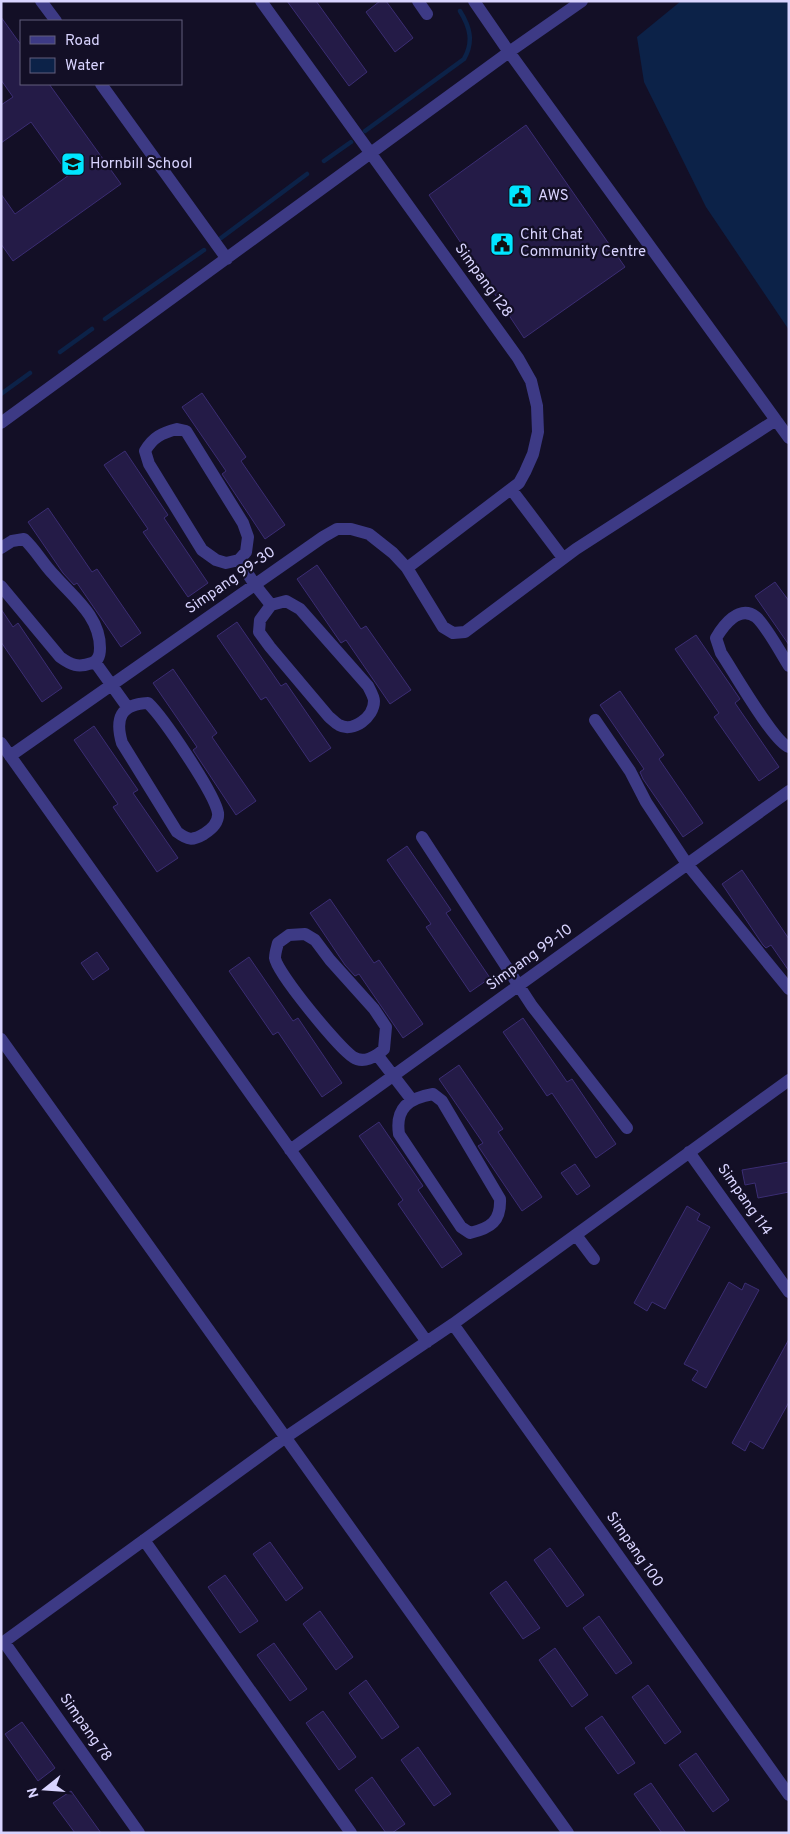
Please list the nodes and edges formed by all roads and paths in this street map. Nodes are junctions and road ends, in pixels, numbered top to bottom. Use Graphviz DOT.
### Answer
graph roads {
  1 [pos="41,1"];
  2 [pos="261,1"];
  3 [pos="418,1"];
  4 [pos="474,1"];
  5 [pos="582,1"];
  6 [pos="427,14"];
  7 [pos="55,20"];
  8 [pos="509,52"];
  9 [pos="102,85"];
  10 [pos="370,154"];
  11 [pos="227,259"];
  12 [pos="776,420"];
  13 [pos="2,421"];
  14 [pos="789,438"];
  15 [pos="511,489"];
  16 [pos="1,548"];
  17 [pos="563,558"];
  18 [pos="239,560"];
  19 [pos="406,568"];
  20 [pos="255,585"];
  21 [pos="1,586"];
  22 [pos="272,605"];
  23 [pos="95,662"];
  24 [pos="789,666"];
  25 [pos="111,686"];
  26 [pos="128,708"];
  27 [pos="594,720"];
  28 [pos="1,743"];
  29 [pos="789,747"];
  30 [pos="10,756"];
  31 [pos="789,791"];
  32 [pos="422,837"];
  33 [pos="688,864"];
  34 [pos="518,986"];
  35 [pos="789,989"];
  36 [pos="1,1039"];
  37 [pos="378,1056"];
  38 [pos="394,1076"];
  39 [pos="789,1080"];
  40 [pos="412,1100"];
  41 [pos="627,1128"];
  42 [pos="290,1150"];
  43 [pos="689,1152"];
  44 [pos="576,1234"];
  45 [pos="594,1259"];
  46 [pos="789,1292"];
  47 [pos="453,1324"];
  48 [pos="427,1342"];
  49 [pos="286,1437"];
  50 [pos="144,1540"];
  51 [pos="3,1643"];
  52 [pos="789,1795"];
  53 [pos="139,1833"];
  54 [pos="351,1833"];
  55 [pos="568,1833"];
  1 -- 7 [label="street"];
  2 -- 10 [label="street, Simpang 128"];
  3 -- 6 [label="street"];
  4 -- 8 [label="street"];
  5 -- 8 [label="street"];
  8 -- 10 [label="street"];
  8 -- 12 [label="street"];
  9 -- 11 [label="street"];
  10 -- 11 [label="street"];
  10 -- 15 [label="street, Simpang 128"];
  11 -- 13 [label="street"];
  12 -- 14 [label="street"];
  12 -- 17 [label="street"];
  15 -- 17 [label="street"];
  15 -- 19 [label="street, Simpang 128"];
  16 -- 23 [label="street"];
  17 -- 19 [label="street, Simpang 99-30"];
  18 -- 18 [label="street"];
  18 -- 20 [label="street"];
  19 -- 20 [label="street, Simpang 99-30"];
  20 -- 22 [label="street"];
  20 -- 25 [label="street, Simpang 99-30"];
  21 -- 23 [label="street"];
  22 -- 22 [label="street"];
  23 -- 25 [label="street"];
  24 -- 29 [label="street"];
  25 -- 26 [label="street"];
  25 -- 30 [label="street, Simpang 99-30"];
  26 -- 26 [label="street"];
  27 -- 33 [label="street"];
  28 -- 30 [label="street"];
  30 -- 42 [label="street"];
  31 -- 33 [label="street, Simpang 99-10"];
  32 -- 34 [label="street"];
  33 -- 34 [label="street, Simpang 99-10"];
  33 -- 35 [label="street"];
  34 -- 38 [label="street, Simpang 99-10"];
  34 -- 41 [label="street"];
  36 -- 49 [label="street"];
  37 -- 37 [label="street"];
  37 -- 38 [label="street"];
  38 -- 40 [label="street"];
  38 -- 42 [label="street, Simpang 99-10"];
  39 -- 43 [label="street"];
  40 -- 40 [label="street"];
  42 -- 48 [label="street"];
  43 -- 44 [label="street"];
  43 -- 46 [label="street, Simpang 114"];
  44 -- 45 [label="street"];
  44 -- 47 [label="street"];
  47 -- 48 [label="street"];
  47 -- 52 [label="street, Simpang 100"];
  48 -- 49 [label="street"];
  49 -- 50 [label="street"];
  49 -- 55 [label="street"];
  50 -- 51 [label="street"];
  50 -- 54 [label="street"];
  51 -- 53 [label="street, Simpang 78"];
}
